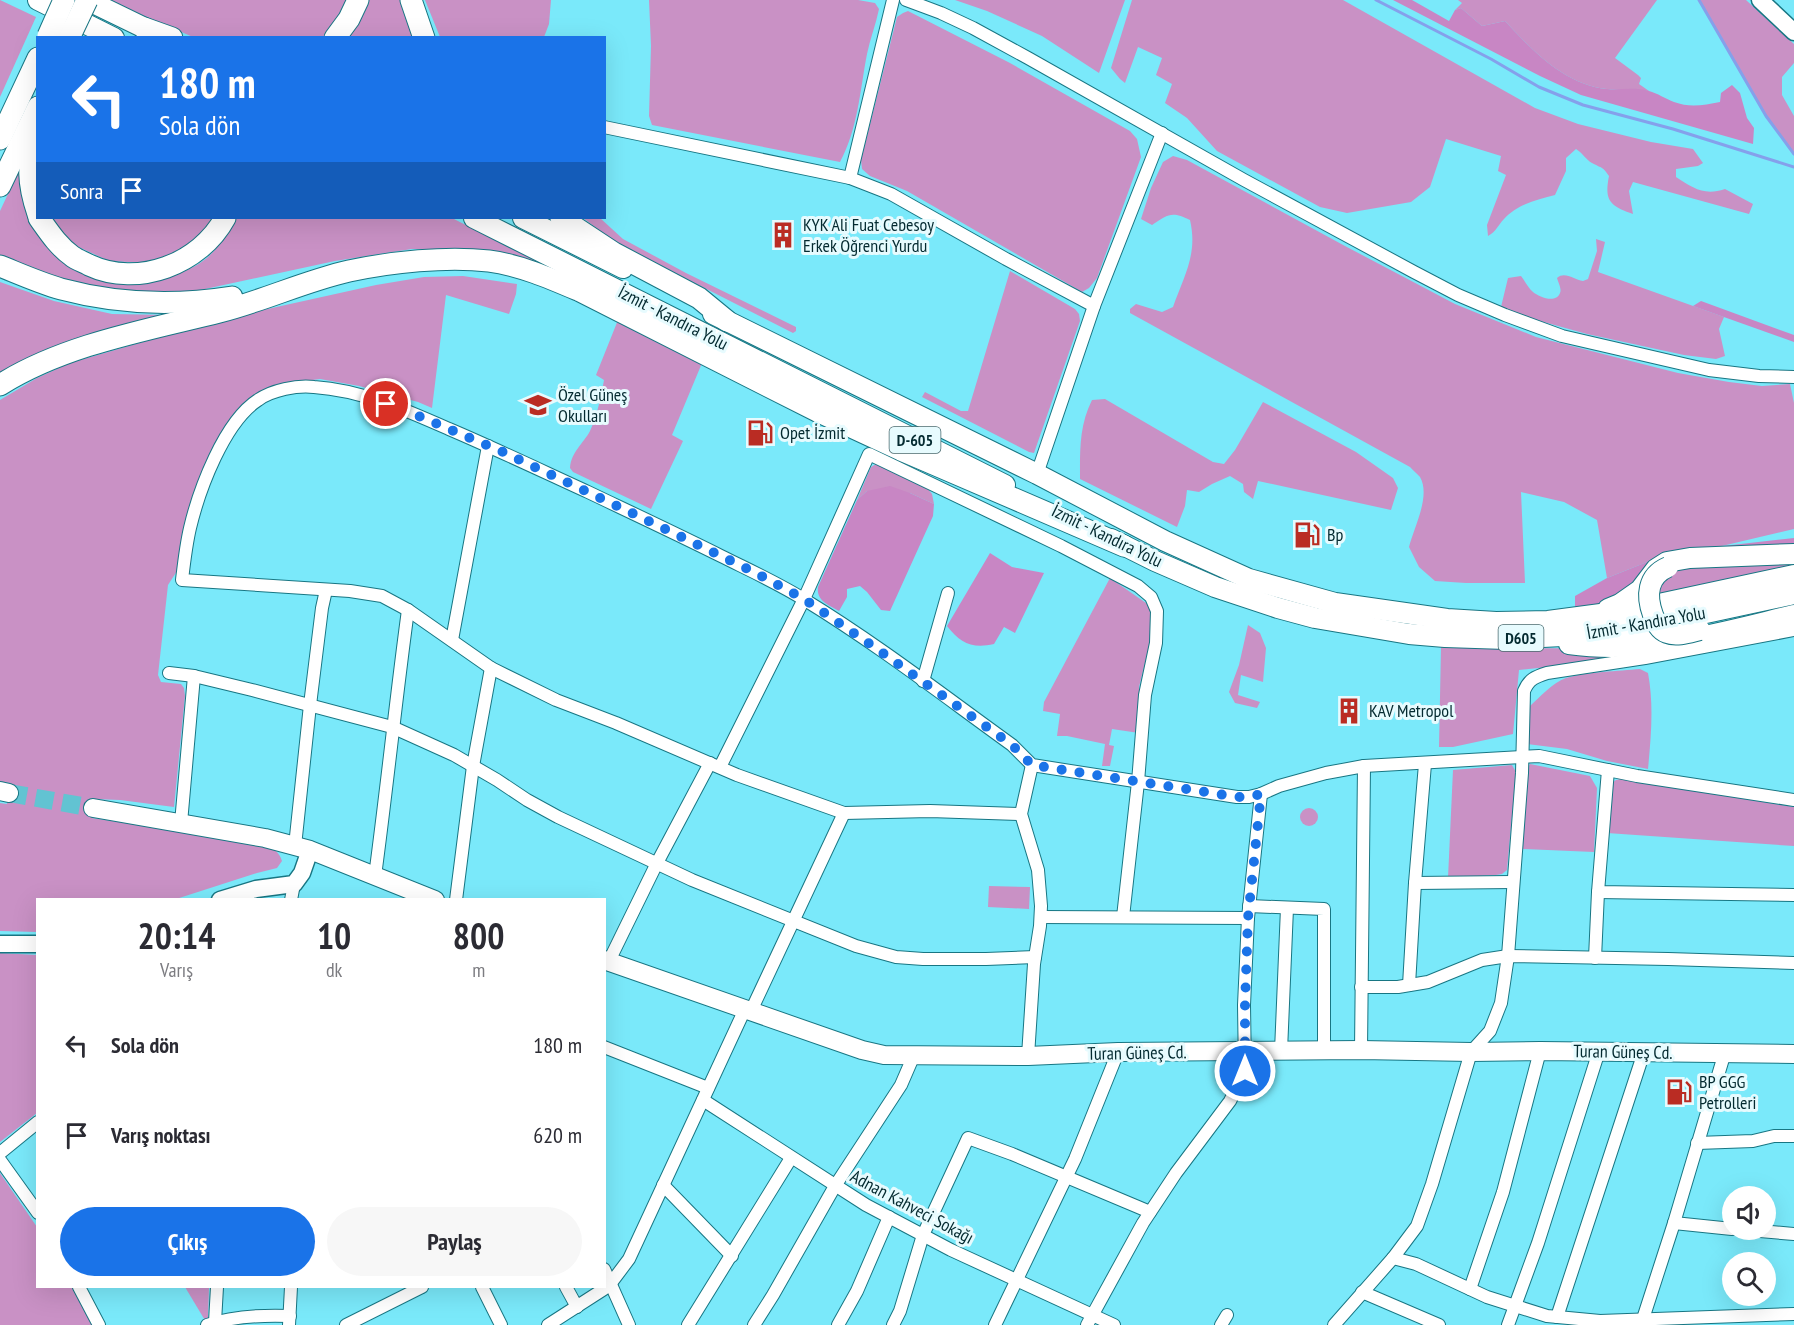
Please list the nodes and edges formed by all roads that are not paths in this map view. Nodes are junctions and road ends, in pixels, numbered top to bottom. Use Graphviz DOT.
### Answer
graph roads {
  1 [pos="38,0"];
  2 [pos="64,0"];
  3 [pos="87,0"];
  4 [pos="358,0"];
  5 [pos="411,0"];
  6 [pos="893,0"];
  7 [pos="906,0"];
  8 [pos="1760,0"];
  9 [pos="1771,0"];
  10 [pos="1794,21"];
  11 [pos="144,28"];
  12 [pos="1794,32"];
  13 [pos="47,36"];
  14 [pos="70,36"];
  15 [pos="110,36"];
  16 [pos="160,36"];
  17 [pos="166,36"];
  18 [pos="336,36"];
  19 [pos="423,36"];
  20 [pos="36,62"];
  21 [pos="36,111"];
  22 [pos="606,127"];
  23 [pos="1162,133"];
  24 [pos="0,139"];
  25 [pos="36,140"];
  26 [pos="850,178"];
  27 [pos="0,186"];
  28 [pos="36,209"];
  29 [pos="40,219"];
  30 [pos="224,219"];
  31 [pos="476,219"];
  32 [pos="525,219"];
  33 [pos="563,219"];
  34 [pos="0,266"];
  35 [pos="298,286"];
  36 [pos="1094,306"];
  37 [pos="727,321"];
  38 [pos="1794,377"];
  39 [pos="0,385"];
  40 [pos="488,446"];
  41 [pos="1037,474"];
  42 [pos="1124,546"];
  43 [pos="1794,554"];
  44 [pos="1794,560"];
  45 [pos="1794,575"];
  46 [pos="326,590"];
  47 [pos="948,594"];
  48 [pos="1794,594"];
  49 [pos="1314,597"];
  50 [pos="1247,598"];
  51 [pos="804,599"];
  52 [pos="1794,607"];
  53 [pos="408,610"];
  54 [pos="1597,614"];
  55 [pos="1794,615"];
  56 [pos="1794,630"];
  57 [pos="1534,638"];
  58 [pos="452,640"];
  59 [pos="491,668"];
  60 [pos="169,673"];
  61 [pos="194,676"];
  62 [pos="923,681"];
  63 [pos="310,705"];
  64 [pos="392,727"];
  65 [pos="1522,756"];
  66 [pos="1425,764"];
  67 [pos="715,765"];
  68 [pos="1032,765"];
  69 [pos="473,766"];
  70 [pos="1364,766"];
  71 [pos="1608,770"];
  72 [pos="1138,783"];
  73 [pos="1261,794"];
  74 [pos="1794,800"];
  75 [pos="93,808"];
  76 [pos="844,813"];
  77 [pos="1021,814"];
  78 [pos="181,823"];
  79 [pos="302,848"];
  80 [pos="657,863"];
  81 [pos="375,876"];
  82 [pos="1514,882"];
  83 [pos="1415,883"];
  84 [pos="292,892"];
  85 [pos="1599,892"];
  86 [pos="1794,895"];
  87 [pos="227,898"];
  88 [pos="430,898"];
  89 [pos="456,898"];
  90 [pos="1287,908"];
  91 [pos="1249,912"];
  92 [pos="1041,917"];
  93 [pos="1123,917"];
  94 [pos="794,920"];
  95 [pos="0,944"];
  96 [pos="36,944"];
  97 [pos="1508,956"];
  98 [pos="1035,957"];
  99 [pos="1595,958"];
  100 [pos="607,961"];
  101 [pos="1794,963"];
  102 [pos="1409,985"];
  103 [pos="1361,987"];
  104 [pos="748,1010"];
  105 [pos="606,1048"];
  106 [pos="1324,1050"];
  107 [pos="1361,1050"];
  108 [pos="1246,1051"];
  109 [pos="1281,1051"];
  110 [pos="1540,1051"];
  111 [pos="1471,1052"];
  112 [pos="1599,1052"];
  113 [pos="1644,1052"];
  114 [pos="1725,1052"];
  115 [pos="1118,1053"];
  116 [pos="1794,1054"];
  117 [pos="914,1056"];
  118 [pos="1028,1056"];
  119 [pos="708,1088"];
  120 [pos="703,1100"];
  121 [pos="36,1124"];
  122 [pos="1794,1136"];
  123 [pos="1697,1143"];
  124 [pos="0,1153"];
  125 [pos="791,1158"];
  126 [pos="0,1160"];
  127 [pos="1067,1177"];
  128 [pos="663,1185"];
  129 [pos="835,1186"];
  130 [pos="36,1210"];
  131 [pos="1150,1212"];
  132 [pos="889,1217"];
  133 [pos="1674,1223"];
  134 [pos="1722,1228"];
  135 [pos="1776,1232"];
  136 [pos="1794,1234"];
  137 [pos="923,1235"];
  138 [pos="732,1256"];
  139 [pos="1394,1258"];
  140 [pos="606,1273"];
  141 [pos="1018,1280"];
  142 [pos="611,1283"];
  143 [pos="606,1287"];
  144 [pos="80,1288"];
  145 [pos="217,1288"];
  146 [pos="291,1288"];
  147 [pos="420,1288"];
  148 [pos="482,1288"];
  149 [pos="567,1288"];
  150 [pos="604,1288"];
  151 [pos="1470,1289"];
  152 [pos="1362,1292"];
  153 [pos="1514,1306"];
  154 [pos="577,1307"];
  155 [pos="1794,1314"];
  156 [pos="1557,1317"];
  157 [pos="1090,1320"];
  158 [pos="1770,1320"];
  159 [pos="290,1321"];
  160 [pos="1642,1322"];
  161 [pos="211,1324"];
  162 [pos="840,1324"];
  163 [pos="99,1325"];
  164 [pos="346,1325"];
  165 [pos="501,1325"];
  166 [pos="548,1325"];
  167 [pos="629,1325"];
  168 [pos="688,1325"];
  169 [pos="754,1325"];
  170 [pos="892,1325"];
  171 [pos="995,1325"];
  172 [pos="1114,1325"];
  173 [pos="1334,1325"];
  174 [pos="1439,1325"];
  175 [pos="1508,1325"];
  1 -- 15 [label="highway"];
  2 -- 13 [label="highway, bridge"];
  3 -- 11 [label="highway"];
  3 -- 14 [label="highway, bridge"];
  4 -- 18 [label="highway"];
  5 -- 19 [label="highway"];
  6 -- 26 [label="street"];
  7 -- 23 [label="street"];
  8 -- 12 [label="main road"];
  9 -- 10 [label="main road"];
  11 -- 16 [label="highway"];
  11 -- 17 [label="highway"];
  20 -- 24 [label="highway"];
  21 -- 27 [label="highway"];
  22 -- 26 [label="street"];
  23 -- 36 [label="street"];
  23 -- 38 [label="street"];
  25 -- 28 [label="highway"];
  26 -- 36 [label="street"];
  29 -- 30 [label="highway"];
  31 -- 42 [label="highway, İzmit - Kandıra Yolu / D-605"];
  32 -- 37 [label="highway, İzmit - Kandıra Yolu / D-605"];
  33 -- 37 [label="highway"];
  34 -- 35 [label="highway"];
  35 -- 39 [label="highway"];
  35 -- 42 [label="highway"];
  36 -- 41 [label="street"];
  37 -- 41 [label="highway, İzmit - Kandıra Yolu / D-605"];
  40 -- 46 [label="street"];
  40 -- 51 [label="street"];
  40 -- 58 [label="street"];
  41 -- 49 [label="highway, İzmit - Kandıra Yolu / D-605"];
  42 -- 50 [label="highway, İzmit - Kandıra Yolu / D-605"];
  43 -- 54 [label="highway"];
  44 -- 52 [label="highway, bridge"];
  45 -- 54 [label="highway, İzmit - Kandıra Yolu / D605"];
  46 -- 53 [label="street"];
  46 -- 63 [label="street"];
  47 -- 62 [label="street"];
  48 -- 57 [label="highway, İzmit - Kandıra Yolu / D605"];
  49 -- 54 [label="highway, İzmit - Kandıra Yolu / D605"];
  50 -- 57 [label="highway, İzmit - Kandıra Yolu / D605"];
  51 -- 62 [label="street"];
  51 -- 67 [label="street"];
  51 -- 72 [label="street"];
  53 -- 58 [label="street"];
  53 -- 64 [label="street"];
  55 -- 57 [label="highway"];
  56 -- 65 [label="street"];
  58 -- 59 [label="street"];
  59 -- 67 [label="street"];
  59 -- 69 [label="street"];
  60 -- 61 [label="street"];
  61 -- 63 [label="street"];
  61 -- 78 [label="street"];
  62 -- 68 [label="street"];
  63 -- 64 [label="street"];
  63 -- 79 [label="street"];
  64 -- 69 [label="street"];
  64 -- 81 [label="street"];
  65 -- 66 [label="street"];
  65 -- 71 [label="street"];
  65 -- 82 [label="street"];
  66 -- 70 [label="street"];
  66 -- 83 [label="street"];
  67 -- 76 [label="street"];
  67 -- 80 [label="street"];
  68 -- 72 [label="street"];
  68 -- 77 [label="street"];
  69 -- 80 [label="street"];
  69 -- 89 [label="street"];
  70 -- 73 [label="street"];
  70 -- 103 [label="street"];
  71 -- 74 [label="street"];
  71 -- 85 [label="street"];
  72 -- 73 [label="street"];
  72 -- 93 [label="street"];
  73 -- 91 [label="street"];
  75 -- 78 [label="main road"];
  76 -- 77 [label="street"];
  76 -- 94 [label="street"];
  77 -- 92 [label="street"];
  78 -- 79 [label="main road"];
  79 -- 81 [label="main road"];
  79 -- 84 [label="main road"];
  80 -- 94 [label="street"];
  80 -- 100 [label="street"];
  81 -- 88 [label="main road"];
  82 -- 83 [label="street"];
  82 -- 97 [label="street"];
  83 -- 102 [label="street"];
  84 -- 87 [label="main road"];
  85 -- 86 [label="street"];
  85 -- 99 [label="street"];
  90 -- 91 [label="street"];
  90 -- 106 [label="street"];
  90 -- 109 [label="street"];
  91 -- 93 [label="street"];
  91 -- 108 [label="street"];
  92 -- 93 [label="street"];
  92 -- 98 [label="street"];
  94 -- 98 [label="street"];
  94 -- 104 [label="street"];
  95 -- 96 [label="main road"];
  97 -- 99 [label="street"];
  97 -- 102 [label="street"];
  97 -- 111 [label="street"];
  98 -- 118 [label="street"];
  99 -- 101 [label="street"];
  100 -- 104 [label="main road, Turan Güneş Cd."];
  102 -- 103 [label="street"];
  103 -- 107 [label="street"];
  104 -- 117 [label="main road, Turan Güneş Cd."];
  104 -- 119 [label="street"];
  105 -- 119 [label="street"];
  106 -- 107 [label="main road, Turan Güneş Cd."];
  106 -- 109 [label="main road, Turan Güneş Cd."];
  107 -- 111 [label="main road, Turan Güneş Cd."];
  108 -- 109 [label="main road, Turan Güneş Cd."];
  108 -- 115 [label="main road, Turan Güneş Cd."];
  108 -- 131 [label="street"];
  110 -- 111 [label="main road, Turan Güneş Cd."];
  110 -- 112 [label="main road, Turan Güneş Cd."];
  110 -- 151 [label="street"];
  111 -- 139 [label="street"];
  112 -- 113 [label="main road, Turan Güneş Cd."];
  112 -- 153 [label="street"];
  113 -- 114 [label="main road, Turan Güneş Cd."];
  113 -- 156 [label="street"];
  114 -- 116 [label="main road, Turan Güneş Cd."];
  114 -- 123 [label="street"];
  115 -- 118 [label="main road, Turan Güneş Cd."];
  115 -- 127 [label="street"];
  117 -- 118 [label="main road, Turan Güneş Cd."];
  117 -- 129 [label="street"];
  119 -- 120 [label="street"];
  120 -- 125 [label="street, Adnan Kahveci Sokağı"];
  120 -- 128 [label="street"];
  121 -- 124 [label="street"];
  122 -- 123 [label="street"];
  123 -- 133 [label="street"];
  125 -- 129 [label="street, Adnan Kahveci Sokağı"];
  125 -- 138 [label="street"];
  126 -- 130 [label="street"];
  127 -- 131 [label="street"];
  127 -- 137 [label="street"];
  127 -- 141 [label="street"];
  128 -- 138 [label="street"];
  128 -- 142 [label="street"];
  129 -- 132 [label="street, Adnan Kahveci Sokağı"];
  129 -- 169 [label="street"];
  131 -- 157 [label="street"];
  132 -- 137 [label="street, Adnan Kahveci Sokağı"];
  132 -- 162 [label="street"];
  133 -- 134 [label="street"];
  133 -- 160 [label="street"];
  135 -- 136 [label="street"];
  137 -- 141 [label="street, Adnan Kahveci Sokağı"];
  137 -- 170 [label="street"];
  138 -- 168 [label="street"];
  139 -- 151 [label="street"];
  139 -- 152 [label="street"];
  140 -- 142 [label="street"];
  141 -- 157 [label="street, Adnan Kahveci Sokağı"];
  141 -- 171 [label="street"];
  142 -- 143 [label="street"];
  142 -- 167 [label="street"];
  144 -- 163 [label="street"];
  145 -- 161 [label="street"];
  146 -- 159 [label="street"];
  147 -- 164 [label="street"];
  148 -- 165 [label="street"];
  149 -- 154 [label="street"];
  150 -- 154 [label="street"];
  151 -- 153 [label="street"];
  152 -- 173 [label="street"];
  152 -- 174 [label="street"];
  153 -- 156 [label="street"];
  153 -- 175 [label="street"];
  154 -- 166 [label="street"];
  155 -- 158 [label="street"];
  156 -- 160 [label="street"];
  157 -- 172 [label="street, Adnan Kahveci Sokağı"];
  158 -- 160 [label="street"];
  159 -- 161 [label="street"];
}
